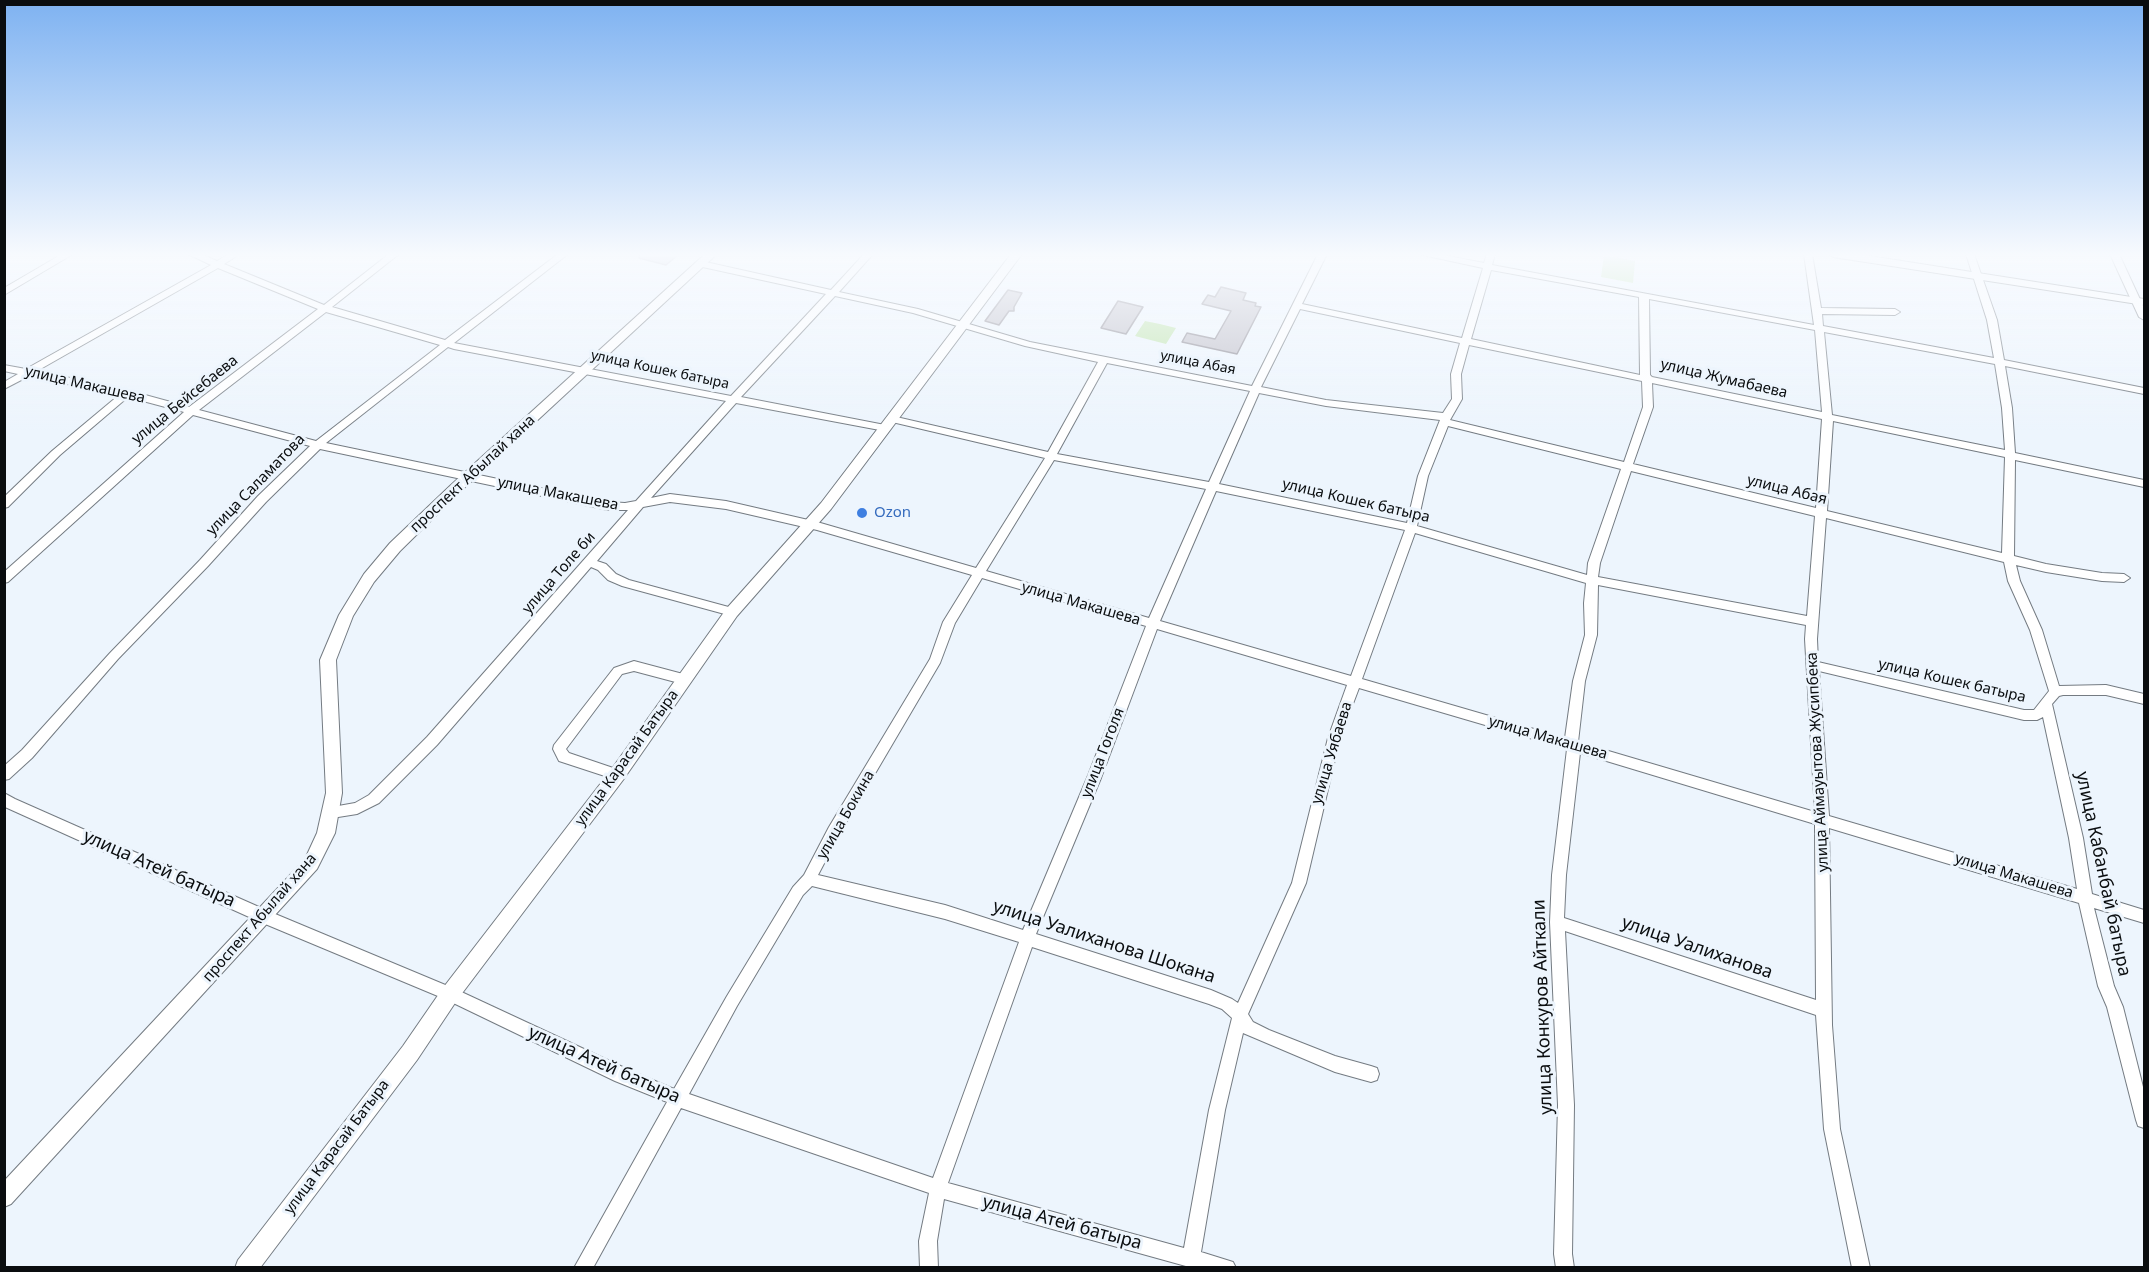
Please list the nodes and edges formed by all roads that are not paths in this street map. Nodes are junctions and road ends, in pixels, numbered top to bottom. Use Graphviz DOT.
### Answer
graph roads {
  1 [pos="132,313"];
  2 [pos="317,313"];
  3 [pos="342,313"];
  4 [pos="487,313"];
  5 [pos="647,313"];
  6 [pos="814,313"];
  7 [pos="924,313"];
  8 [pos="972,313"];
  9 [pos="1293,313"];
  10 [pos="1332,313"];
  11 [pos="1474,313"];
  12 [pos="1644,313"];
  13 [pos="1738,313"];
  14 [pos="1816,313"];
  15 [pos="1990,313"];
  16 [pos="962,326"];
  17 [pos="1818,328"];
  18 [pos="1466,342"];
  19 [pos="448,344"];
  20 [pos="1104,360"];
  21 [pos="1999,362"];
  22 [pos="4,368"];
  23 [pos="586,370"];
  24 [pos="27,372"];
  25 [pos="1646,377"];
  26 [pos="4,386"];
  27 [pos="1255,390"];
  28 [pos="2145,392"];
  29 [pos="127,393"];
  30 [pos="733,400"];
  31 [pos="190,412"];
  32 [pos="1827,416"];
  33 [pos="1445,419"];
  34 [pos="888,424"];
  35 [pos="318,445"];
  36 [pos="2010,454"];
  37 [pos="1051,456"];
  38 [pos="1627,467"];
  39 [pos="470,477"];
  40 [pos="2145,483"];
  41 [pos="1213,487"];
  42 [pos="4,504"];
  43 [pos="641,504"];
  44 [pos="1820,514"];
  45 [pos="809,526"];
  46 [pos="1410,529"];
  47 [pos="2008,557"];
  48 [pos="590,563"];
  49 [pos="978,574"];
  50 [pos="2124,578"];
  51 [pos="4,579"];
  52 [pos="1591,580"];
  53 [pos="732,612"];
  54 [pos="1811,621"];
  55 [pos="1154,625"];
  56 [pos="1814,665"];
  57 [pos="683,679"];
  58 [pos="1354,681"];
  59 [pos="2051,698"];
  60 [pos="2145,699"];
  61 [pos="1572,745"];
  62 [pos="4,775"];
  63 [pos="617,775"];
  64 [pos="6,803"];
  65 [pos="332,812"];
  66 [pos="1823,818"];
  67 [pos="809,879"];
  68 [pos="2085,898"];
  69 [pos="263,916"];
  70 [pos="2145,916"];
  71 [pos="1557,922"];
  72 [pos="1028,937"];
  73 [pos="450,994"];
  74 [pos="1824,1010"];
  75 [pos="1240,1015"];
  76 [pos="1371,1074"];
  77 [pos="679,1099"];
  78 [pos="2145,1120"];
  79 [pos="938,1187"];
  80 [pos="4,1197"];
  81 [pos="1191,1257"];
  82 [pos="246,1268"];
  83 [pos="583,1268"];
  84 [pos="929,1268"];
  85 [pos="1227,1268"];
  86 [pos="1565,1268"];
  87 [pos="1861,1268"];
  1 -- 24 [label="street"];
  2 -- 31 [label="street, улица Бейсебаева"];
  3 -- 19 [label="street, улица Кошек батыра"];
  4 -- 19 [label="street, улица Саламатова"];
  5 -- 23 [label="main road, проспект Абылай хана"];
  6 -- 30 [label="street, улица Толе би"];
  7 -- 16 [label="street, улица Абая"];
  8 -- 16 [label="main road, улица Карасай Батыра"];
  9 -- 27 [label="street, улица Гоголя"];
  10 -- 18 [label="street, улица Жумабаева"];
  11 -- 18 [label="street, улица Уябаева"];
  12 -- 25 [label="street, улица Конкуров Айткали"];
  13 -- 17 [label="street"];
  14 -- 17 [label="street, улица Аймауытова Жусипбека"];
  15 -- 21 [label="street, улица Кабанбай батыра"];
  16 -- 20 [label="street, улица Абая"];
  16 -- 34 [label="main road, улица Карасай Батыра"];
  17 -- 21 [label="street"];
  17 -- 32 [label="street, улица Аймауытова Жусипбека"];
  18 -- 25 [label="street, улица Жумабаева"];
  18 -- 33 [label="street, улица Уябаева"];
  19 -- 23 [label="street, улица Кошек батыра"];
  19 -- 35 [label="street, улица Саламатова"];
  20 -- 27 [label="street, улица Абая"];
  20 -- 37 [label="street, улица Бокина"];
  21 -- 28 [label="street"];
  21 -- 36 [label="street, улица Кабанбай батыра"];
  22 -- 24 [label="street, улица Макашева"];
  23 -- 30 [label="street, улица Кошек батыра"];
  23 -- 39 [label="main road, проспект Абылай хана"];
  24 -- 26 [label="street"];
  24 -- 29 [label="street, улица Макашева"];
  25 -- 32 [label="street, улица Жумабаева"];
  25 -- 38 [label="street, улица Конкуров Айткали"];
  27 -- 33 [label="street, улица Абая"];
  27 -- 41 [label="street, улица Гоголя"];
  29 -- 31 [label="street, улица Макашева"];
  29 -- 42 [label="street"];
  30 -- 34 [label="street, улица Кошек батыра"];
  30 -- 43 [label="street, улица Толе би"];
  31 -- 35 [label="street, улица Макашева"];
  31 -- 51 [label="street, улица Бейсебаева"];
  32 -- 36 [label="street, улица Жумабаева"];
  32 -- 44 [label="street, улица Аймауытова Жусипбека"];
  33 -- 38 [label="street, улица Абая"];
  33 -- 46 [label="street, улица Уябаева"];
  34 -- 37 [label="street, улица Кошек батыра"];
  34 -- 45 [label="main road, улица Карасай Батыра"];
  35 -- 39 [label="street, улица Макашева"];
  35 -- 62 [label="street, улица Саламатова"];
  36 -- 40 [label="street, улица Жумабаева"];
  36 -- 47 [label="street, улица Кабанбай батыра"];
  37 -- 41 [label="street, улица Кошек батыра"];
  37 -- 49 [label="street, улица Бокина"];
  38 -- 44 [label="street, улица Абая"];
  38 -- 52 [label="street, улица Конкуров Айткали"];
  39 -- 43 [label="street, улица Макашева"];
  39 -- 65 [label="main road, проспект Абылай хана"];
  41 -- 46 [label="street, улица Кошек батыра"];
  41 -- 55 [label="street, улица Гоголя"];
  43 -- 45 [label="street, улица Макашева"];
  43 -- 48 [label="street, улица Толе би"];
  44 -- 47 [label="street, улица Абая"];
  44 -- 54 [label="street, улица Аймауытова Жусипбека"];
  45 -- 49 [label="street, улица Макашева"];
  45 -- 53 [label="main road, улица Карасай Батыра"];
  46 -- 52 [label="street, улица Кошек батыра"];
  46 -- 58 [label="street, улица Уябаева"];
  47 -- 50 [label="street, улица Абая"];
  47 -- 59 [label="street, улица Кабанбай батыра"];
  48 -- 53 [label="street"];
  48 -- 65 [label="street, улица Толе би"];
  49 -- 55 [label="street, улица Макашева"];
  49 -- 67 [label="street, улица Бокина"];
  52 -- 54 [label="street, улица Кошек батыра"];
  52 -- 61 [label="street, улица Конкуров Айткали"];
  53 -- 57 [label="main road, улица Карасай Батыра"];
  54 -- 56 [label="street, улица Аймауытова Жусипбека"];
  55 -- 58 [label="street, улица Макашева"];
  55 -- 72 [label="street, улица Гоголя"];
  56 -- 59 [label="street, улица Кошек батыра"];
  56 -- 66 [label="street, улица Аймауытова Жусипбека"];
  57 -- 63 [label="main road, улица Карасай Батыра"];
  57 -- 63 [label="street"];
  58 -- 61 [label="street, улица Макашева"];
  58 -- 75 [label="street, улица Уябаева"];
  59 -- 60 [label="street, улица Кошек батыра"];
  59 -- 68 [label="street, улица Кабанбай батыра"];
  61 -- 66 [label="street, улица Макашева"];
  61 -- 71 [label="street, улица Конкуров Айткали"];
  63 -- 73 [label="main road, улица Карасай Батыра"];
  64 -- 69 [label="street, улица Атей батыра"];
  65 -- 69 [label="main road, проспект Абылай хана"];
  66 -- 68 [label="street, улица Макашева"];
  66 -- 74 [label="street, улица Аймауытова Жусипбека"];
  67 -- 72 [label="street, улица Уалиханова Шокана"];
  67 -- 77 [label="street, улица Бокина"];
  68 -- 70 [label="street, улица Макашева"];
  68 -- 78 [label="street, улица Кабанбай батыра"];
  69 -- 73 [label="street, улица Атей батыра"];
  69 -- 80 [label="main road, проспект Абылай хана"];
  71 -- 74 [label="street, улица Уалиханова"];
  71 -- 86 [label="street, улица Конкуров Айткали"];
  72 -- 75 [label="street, улица Уалиханова Шокана"];
  72 -- 79 [label="street, улица Гоголя"];
  73 -- 77 [label="street, улица Атей батыра"];
  73 -- 82 [label="main road, улица Карасай Батыра"];
  74 -- 87 [label="street, улица Аймауытова Жусипбека"];
  75 -- 76 [label="street, улица Уалиханова Шокана"];
  75 -- 81 [label="street, улица Уябаева"];
  77 -- 79 [label="street, улица Атей батыра"];
  77 -- 83 [label="street, улица Бокина"];
  79 -- 81 [label="street, улица Атей батыра"];
  79 -- 84 [label="street, улица Гоголя"];
  81 -- 85 [label="street, улица Атей батыра"];
}
